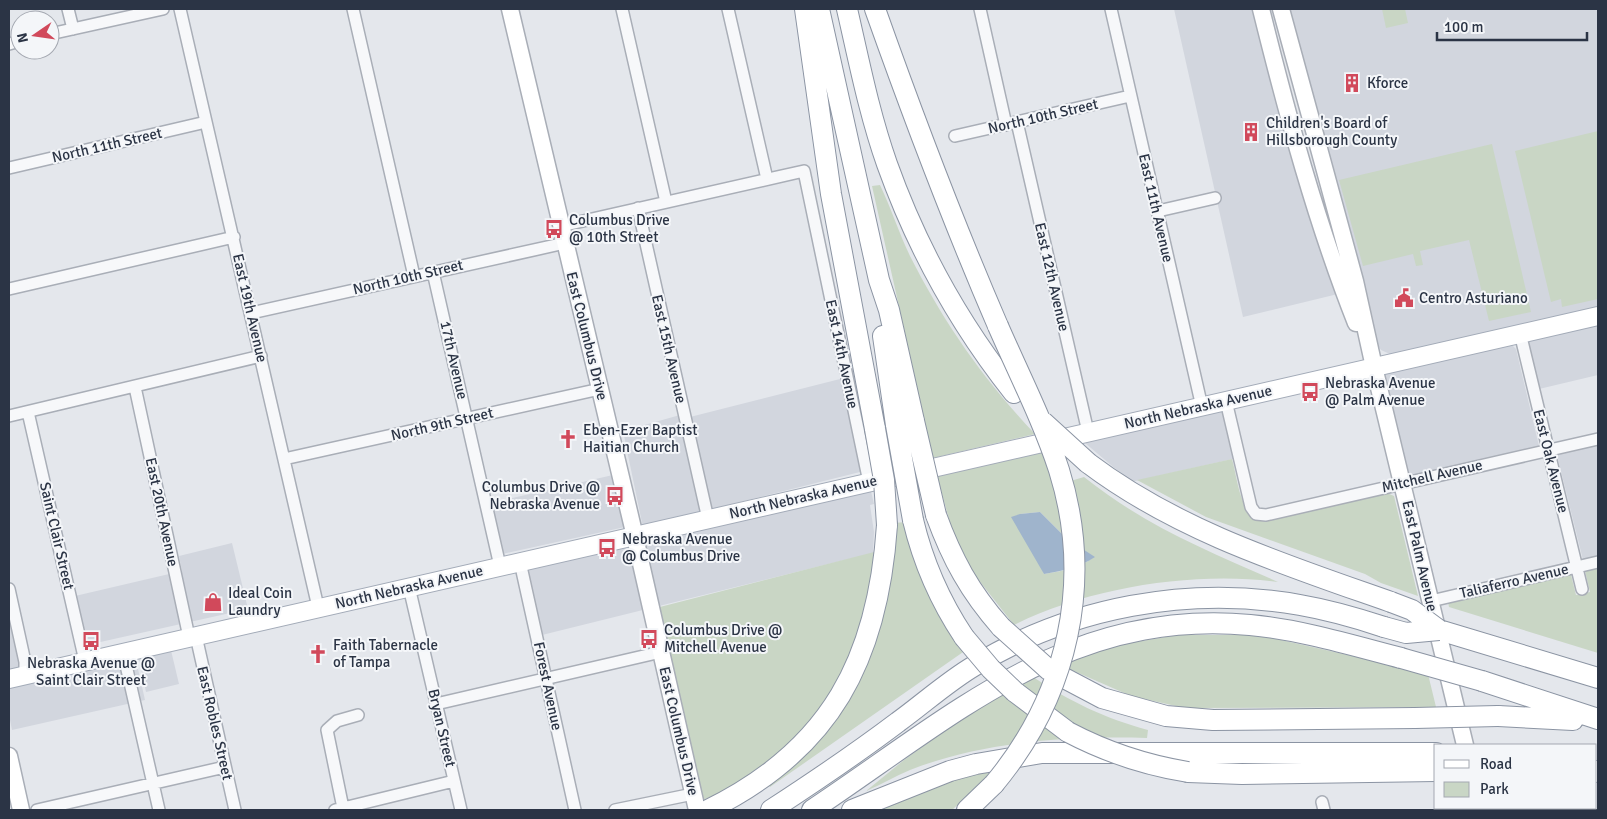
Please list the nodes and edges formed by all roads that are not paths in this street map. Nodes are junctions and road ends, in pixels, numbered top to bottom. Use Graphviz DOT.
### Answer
graph roads {
  1 [pos="68,9"];
  2 [pos="163,9"];
  3 [pos="180,9"];
  4 [pos="353,9"];
  5 [pos="510,9"];
  6 [pos="622,9"];
  7 [pos="728,9"];
  8 [pos="805,9"];
  9 [pos="819,9"];
  10 [pos="847,9"];
  11 [pos="875,9"];
  12 [pos="980,9"];
  13 [pos="1111,9"];
  14 [pos="1261,9"];
  15 [pos="1281,9"];
  16 [pos="73,29"];
  17 [pos="60,32"];
  18 [pos="1130,96"];
  19 [pos="206,122"];
  20 [pos="1011,123"];
  21 [pos="955,136"];
  22 [pos="9,168"];
  23 [pos="766,179"];
  24 [pos="1215,198"];
  25 [pos="666,202"];
  26 [pos="638,208"];
  27 [pos="1158,211"];
  28 [pos="561,226"];
  29 [pos="234,237"];
  30 [pos="565,243"];
  31 [pos="433,272"];
  32 [pos="414,276"];
  33 [pos="9,289"];
  34 [pos="251,313"];
  35 [pos="1598,316"];
  36 [pos="1520,334"];
  37 [pos="261,356"];
  38 [pos="1374,367"];
  39 [pos="135,387"];
  40 [pos="600,389"];
  41 [pos="1226,401"];
  42 [pos="1202,407"];
  43 [pos="28,412"];
  44 [pos="9,416"];
  45 [pos="467,418"];
  46 [pos="905,423"];
  47 [pos="1088,432"];
  48 [pos="1598,439"];
  49 [pos="1548,450"];
  50 [pos="284,459"];
  51 [pos="869,482"];
  52 [pos="1402,483"];
  53 [pos="708,519"];
  54 [pos="635,536"];
  55 [pos="520,562"];
  56 [pos="1598,562"];
  57 [pos="500,566"];
  58 [pos="1576,567"];
  59 [pos="409,587"];
  60 [pos="9,589"];
  61 [pos="1582,589"];
  62 [pos="1430,601"];
  63 [pos="318,607"];
  64 [pos="1439,630"];
  65 [pos="192,636"];
  66 [pos="123,652"];
  67 [pos="661,652"];
  68 [pos="85,661"];
  69 [pos="17,677"];
  70 [pos="546,678"];
  71 [pos="1598,678"];
  72 [pos="436,704"];
  73 [pos="358,715"];
  74 [pos="1598,719"];
  75 [pos="1598,723"];
  76 [pos="1465,744"];
  77 [pos="1427,753"];
  78 [pos="9,756"];
  79 [pos="225,767"];
  80 [pos="1431,771"];
  81 [pos="454,781"];
  82 [pos="153,785"];
  83 [pos="695,802"];
  84 [pos="339,809"];
  85 [pos="21,810"];
  86 [pos="37,810"];
  87 [pos="159,810"];
  88 [pos="235,810"];
  89 [pos="461,810"];
  90 [pos="575,810"];
  91 [pos="615,810"];
  92 [pos="708,810"];
  93 [pos="771,810"];
  94 [pos="812,810"];
  95 [pos="852,810"];
  96 [pos="967,810"];
  1 -- 16 [label="street"];
  2 -- 16 [label="street"];
  3 -- 19 [label="street, East 19th Avenue"];
  4 -- 32 [label="street"];
  5 -- 28 [label="street, East Columbus Drive"];
  6 -- 25 [label="street"];
  7 -- 23 [label="street"];
  8 -- 92 [label="highway, bridge"];
  9 -- 46 [label="highway"];
  10 -- 64 [label="highway, bridge"];
  11 -- 96 [label="highway, bridge"];
  12 -- 20 [label="street, East 12th Avenue"];
  13 -- 18 [label="street, East 11th Avenue"];
  14 -- 38 [label="street, East Palm Avenue"];
  15 -- 38 [label="street, East Palm Avenue"];
  16 -- 17 [label="street"];
  18 -- 20 [label="street, North 10th Street"];
  18 -- 27 [label="street, East 11th Avenue"];
  19 -- 22 [label="street, North 11th Street"];
  19 -- 29 [label="street, East 19th Avenue"];
  20 -- 21 [label="street, North 10th Street"];
  20 -- 47 [label="street, East 12th Avenue"];
  23 -- 25 [label="street"];
  23 -- 51 [label="street, East 14th Avenue"];
  24 -- 27 [label="street"];
  25 -- 26 [label="street"];
  26 -- 28 [label="street"];
  26 -- 53 [label="street, East 15th Avenue"];
  27 -- 42 [label="street, East 11th Avenue"];
  28 -- 30 [label="street, East Columbus Drive"];
  29 -- 33 [label="street"];
  29 -- 34 [label="street, East 19th Avenue"];
  30 -- 31 [label="street, North 10th Street"];
  30 -- 40 [label="street, East Columbus Drive"];
  31 -- 32 [label="street, North 10th Street"];
  31 -- 45 [label="street, 17th Avenue"];
  32 -- 34 [label="street, North 10th Street"];
  34 -- 37 [label="street, East 19th Avenue"];
  35 -- 36 [label="main road, North Nebraska Avenue"];
  36 -- 38 [label="main road, North Nebraska Avenue"];
  36 -- 49 [label="street, East Oak Avenue"];
  37 -- 39 [label="street"];
  37 -- 50 [label="street, East 19th Avenue"];
  38 -- 41 [label="main road, North Nebraska Avenue"];
  38 -- 52 [label="street, East Palm Avenue"];
  39 -- 43 [label="street"];
  39 -- 65 [label="street, East 20th Avenue"];
  40 -- 45 [label="street, North 9th Street"];
  40 -- 54 [label="street, East Columbus Drive"];
  41 -- 42 [label="main road, North Nebraska Avenue"];
  41 -- 52 [label="street, Mitchell Avenue"];
  42 -- 47 [label="main road, North Nebraska Avenue"];
  43 -- 44 [label="street"];
  43 -- 68 [label="street, Saint Clair Street"];
  45 -- 50 [label="street, North 9th Street"];
  45 -- 57 [label="street, 17th Avenue"];
  46 -- 75 [label="highway, bridge"];
  46 -- 80 [label="highway, bridge"];
  47 -- 51 [label="main road, North Nebraska Avenue"];
  48 -- 49 [label="street, Mitchell Avenue"];
  49 -- 52 [label="street, Mitchell Avenue"];
  49 -- 58 [label="street, East Oak Avenue"];
  50 -- 63 [label="street, East 19th Avenue"];
  51 -- 53 [label="main road, North Nebraska Avenue"];
  52 -- 62 [label="street, East Palm Avenue"];
  53 -- 54 [label="main road, North Nebraska Avenue"];
  54 -- 55 [label="main road, North Nebraska Avenue"];
  54 -- 67 [label="street, East Columbus Drive"];
  55 -- 57 [label="main road, North Nebraska Avenue"];
  55 -- 70 [label="street, Forest Avenue"];
  56 -- 58 [label="street, Taliaferro Avenue"];
  57 -- 59 [label="main road, North Nebraska Avenue"];
  58 -- 61 [label="street, East Oak Avenue"];
  58 -- 62 [label="street, Taliaferro Avenue"];
  59 -- 63 [label="main road, North Nebraska Avenue"];
  59 -- 72 [label="street, Bryan Street"];
  60 -- 69 [label="street"];
  62 -- 76 [label="street, East Palm Avenue"];
  63 -- 65 [label="main road, North Nebraska Avenue"];
  64 -- 71 [label="highway"];
  64 -- 93 [label="highway, bridge"];
  65 -- 66 [label="main road, North Nebraska Avenue"];
  65 -- 79 [label="street, East Robles Street"];
  66 -- 68 [label="main road, North Nebraska Avenue"];
  66 -- 82 [label="street"];
  67 -- 70 [label="street"];
  67 -- 83 [label="street, East Columbus Drive"];
  68 -- 69 [label="main road, North Nebraska Avenue"];
  70 -- 72 [label="street"];
  70 -- 90 [label="street, Forest Avenue"];
  72 -- 81 [label="street, Bryan Street"];
  73 -- 84 [label="street"];
  74 -- 94 [label="highway, bridge"];
  77 -- 95 [label="highway"];
  78 -- 85 [label="street"];
  79 -- 82 [label="street"];
  79 -- 88 [label="street, East Robles Street"];
  81 -- 84 [label="street"];
  81 -- 89 [label="street, Bryan Street"];
  82 -- 86 [label="street"];
  82 -- 87 [label="street"];
  83 -- 91 [label="street"];
}
